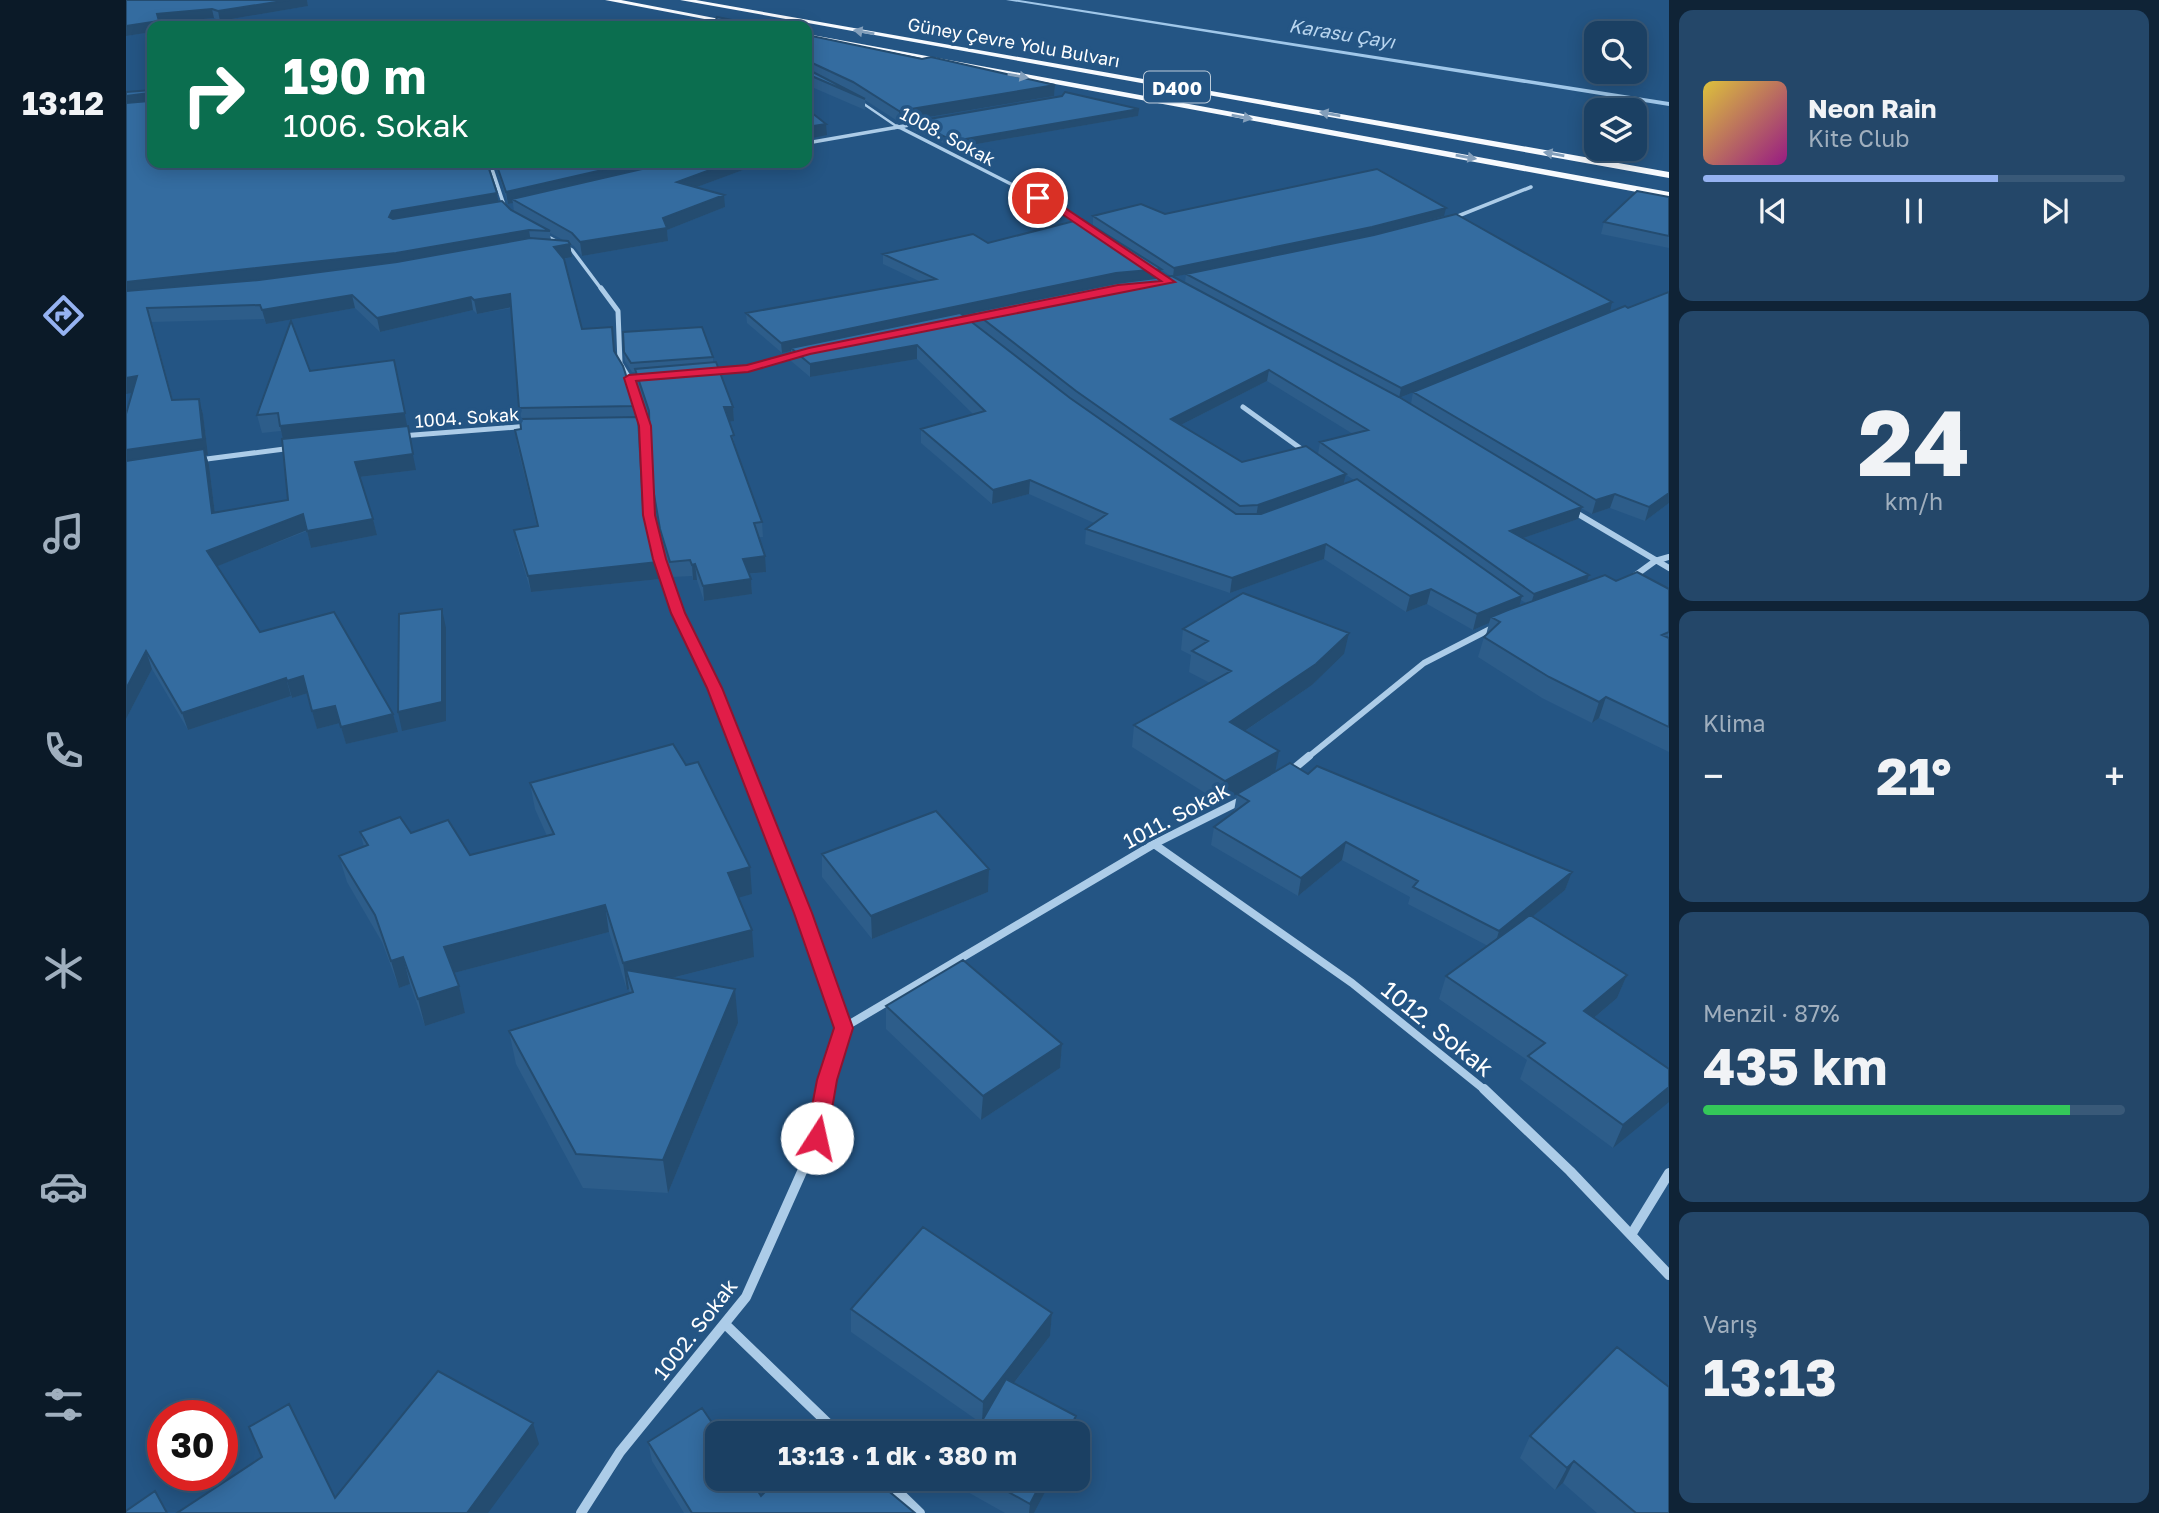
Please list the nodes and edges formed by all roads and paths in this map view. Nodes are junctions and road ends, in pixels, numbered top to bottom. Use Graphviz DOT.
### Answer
graph roads {
  1 [pos="609,0"];
  2 [pos="684,0"];
  3 [pos="724,21"];
  4 [pos="803,21"];
  5 [pos="812,23"];
  6 [pos="812,37"];
  7 [pos="851,96"];
  8 [pos="926,123"];
  9 [pos="899,128"];
  10 [pos="812,142"];
  11 [pos="492,168"];
  12 [pos="1669,174"];
  13 [pos="1531,187"];
  14 [pos="1669,195"];
  15 [pos="506,209"];
  16 [pos="1445,220"];
  17 [pos="531,228"];
  18 [pos="1094,232"];
  19 [pos="559,249"];
  20 [pos="572,250"];
  21 [pos="809,351"];
  22 [pos="703,374"];
  23 [pos="629,378"];
  24 [pos="642,378"];
  25 [pos="1243,407"];
  26 [pos="538,426"];
  27 [pos="631,426"];
  28 [pos="645,426"];
  29 [pos="393,437"];
  30 [pos="302,447"];
  31 [pos="1310,456"];
  32 [pos="187,462"];
  33 [pos="1562,504"];
  34 [pos="1669,557"];
  35 [pos="1655,561"];
  36 [pos="1669,568"];
  37 [pos="1625,580"];
  38 [pos="1504,623"];
  39 [pos="1278,779"];
  40 [pos="1258,792"];
  41 [pos="1154,844"];
  42 [pos="843,1028"];
  43 [pos="1669,1173"];
  44 [pos="1631,1235"];
  45 [pos="1669,1275"];
  46 [pos="725,1324"];
  47 [pos="826,1421"];
  48 [pos="897,1491"];
  49 [pos="581,1513"];
  50 [pos="920,1513"];
  1 -- 3 [label="highway"];
  4 -- 2 [label="highway, Güney Çevre Yolu Bulvarı / D400, one-way"];
  12 -- 5 [label="highway, Güney Çevre Yolu Bulvarı / D400, one-way"];
  6 -- 14 [label="highway, Güney Çevre Yolu Bulvarı / D400, one-way"];
  7 -- 9 [label="street, 1008. Sokak"];
  8 -- 9 [label="street"];
  9 -- 10 [label="street"];
  9 -- 18 [label="street, 1008. Sokak"];
  11 -- 15 [label="street"];
  13 -- 16 [label="street"];
  17 -- 20 [label="street"];
  19 -- 20 [label="street"];
  20 -- 23 [label="street"];
  21 -- 22 [label="street"];
  23 -- 24 [label="street"];
  23 -- 28 [label="street"];
  25 -- 31 [label="street"];
  26 -- 29 [label="street, 1004. Sokak"];
  27 -- 28 [label="street"];
  28 -- 42 [label="street"];
  30 -- 32 [label="street"];
  33 -- 35 [label="street"];
  34 -- 35 [label="street"];
  35 -- 36 [label="street"];
  35 -- 37 [label="street"];
  38 -- 39 [label="street"];
  40 -- 41 [label="street, 1011. Sokak"];
  41 -- 42 [label="street, 1011. Sokak"];
  41 -- 44 [label="street, 1012. Sokak"];
  42 -- 46 [label="street, 1002. Sokak"];
  43 -- 44 [label="street"];
  44 -- 45 [label="street, 1012. Sokak"];
  46 -- 47 [label="street"];
  46 -- 49 [label="street, 1002. Sokak"];
  48 -- 50 [label="street"];
}
